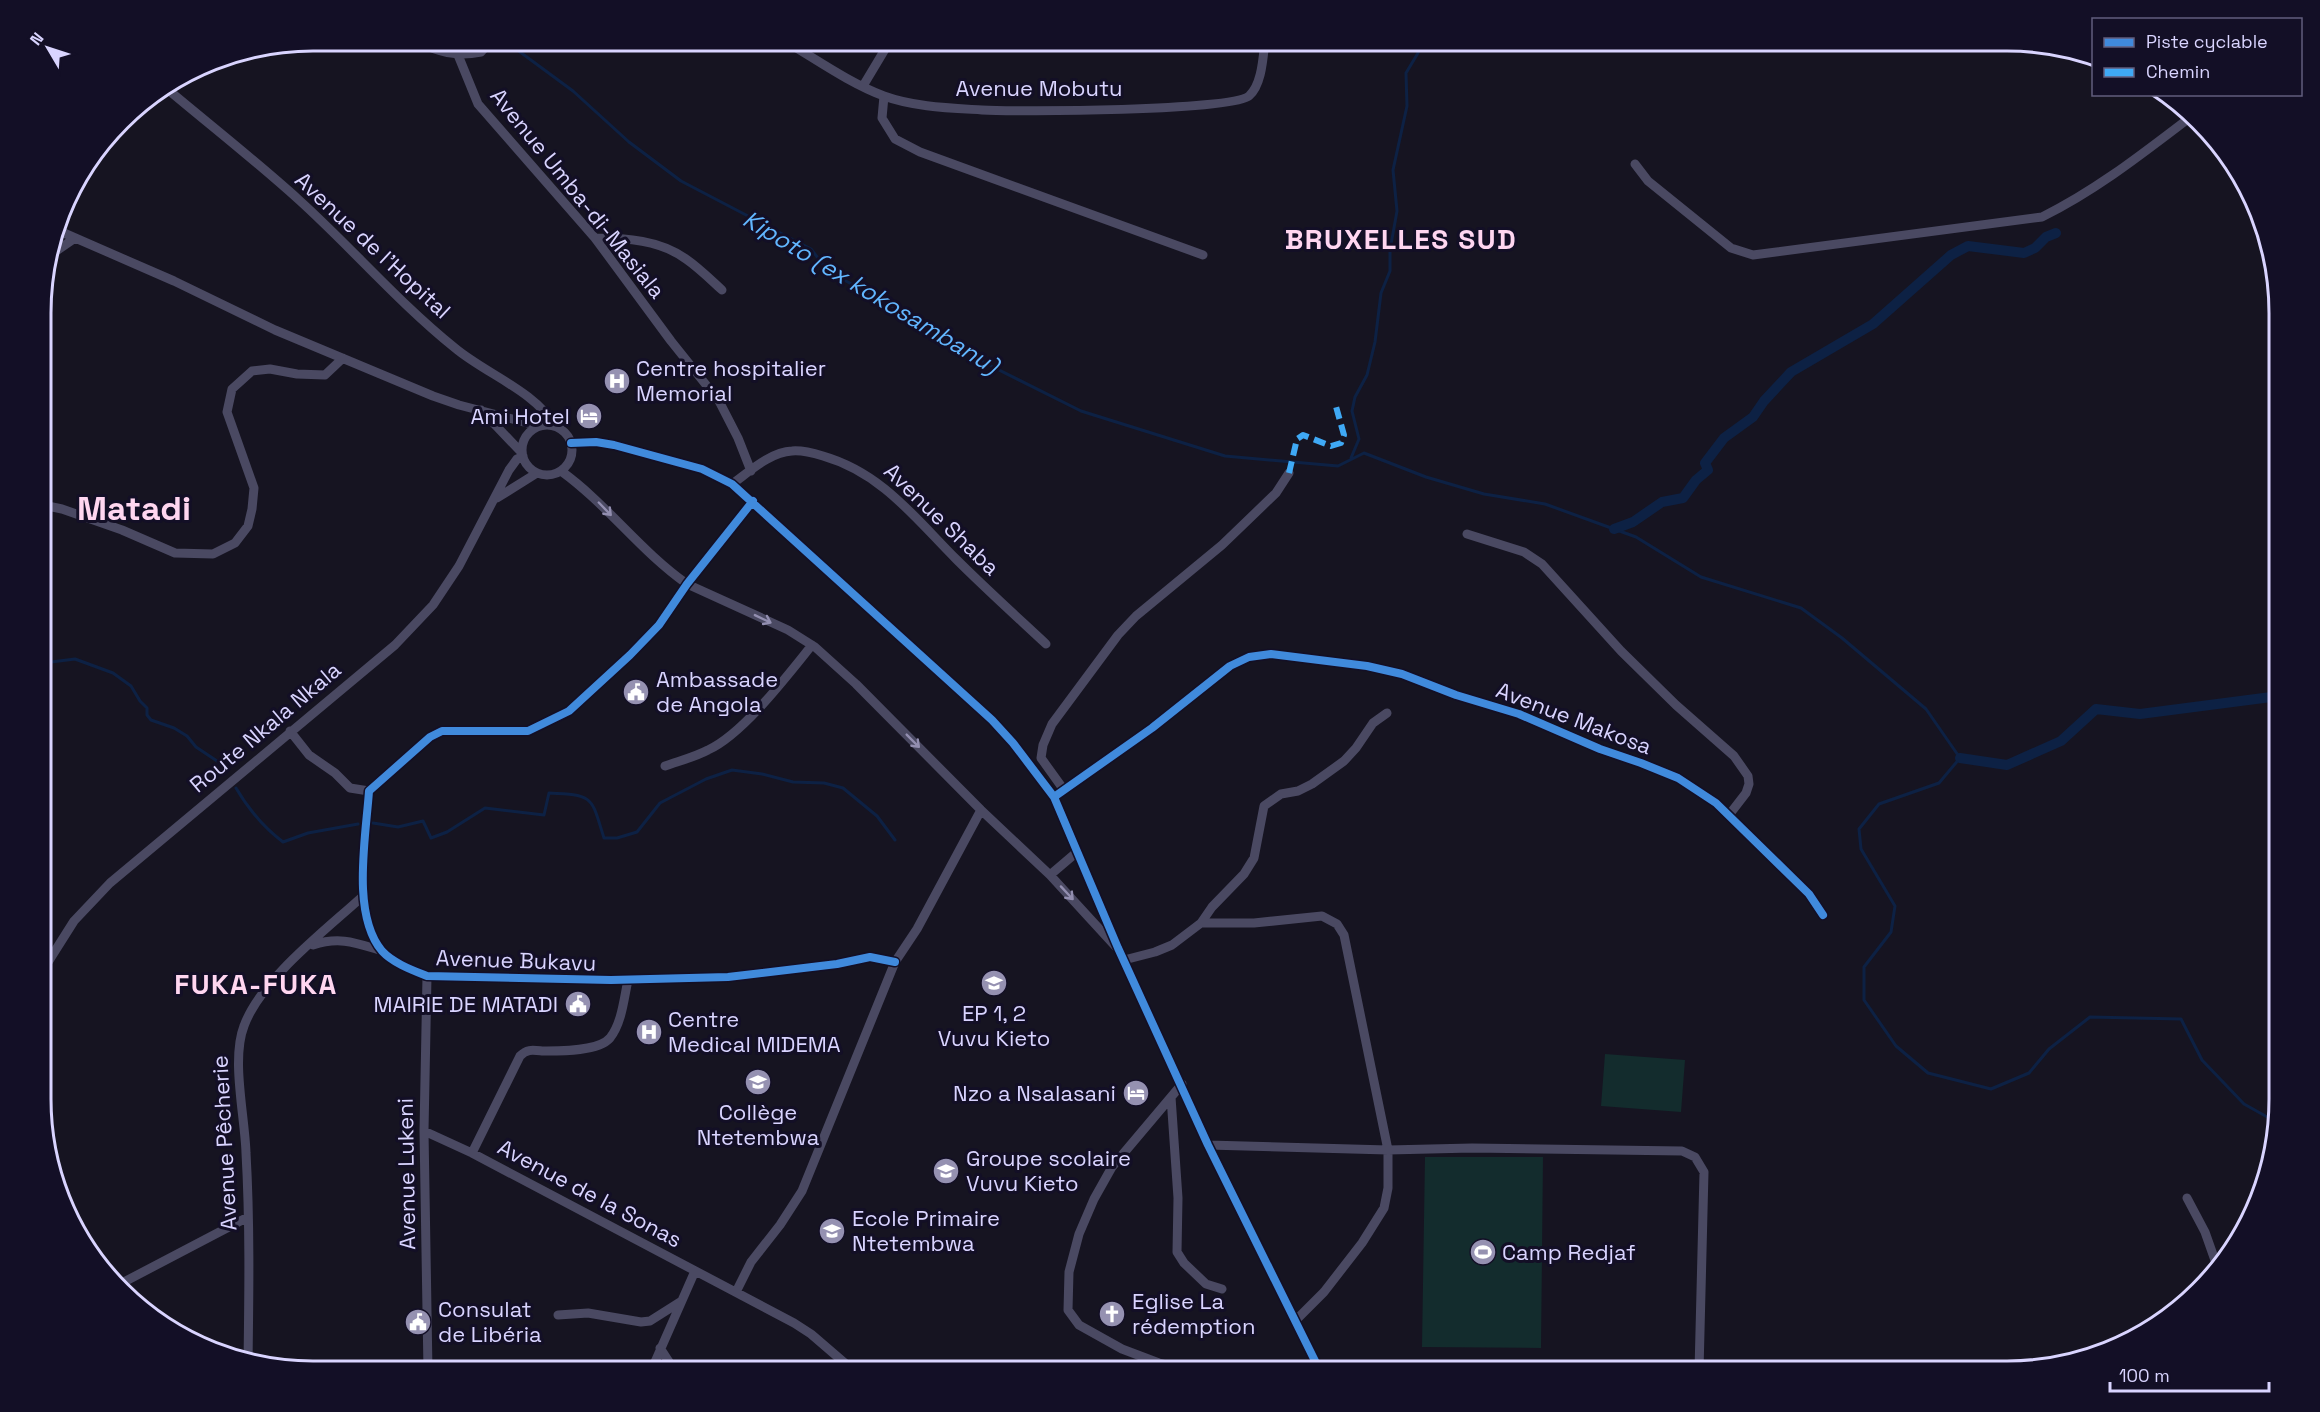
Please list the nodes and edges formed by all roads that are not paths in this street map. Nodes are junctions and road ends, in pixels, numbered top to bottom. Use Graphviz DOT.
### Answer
graph roads {
  1 [pos="439,51"];
  2 [pos="482,51"];
  3 [pos="804,51"];
  4 [pos="884,51"];
  5 [pos="1263,51"];
  6 [pos="458,55"];
  7 [pos="863,86"];
  8 [pos="171,92"];
  9 [pos="884,96"];
  10 [pos="2185,121"];
  11 [pos="1635,164"];
  12 [pos="64,233"];
  13 [pos="75,238"];
  14 [pos="595,238"];
  15 [pos="59,249"];
  16 [pos="1203,255"];
  17 [pos="722,290"];
  18 [pos="343,358"];
  19 [pos="481,410"];
  20 [pos="539,426"];
  21 [pos="555,426"];
  22 [pos="571,443"];
  23 [pos="522,454"];
  24 [pos="561,471"];
  25 [pos="751,471"];
  26 [pos="1289,472"];
  27 [pos="537,473"];
  28 [pos="732,484"];
  29 [pos="495,500"];
  30 [pos="753,501"];
  31 [pos="51,507"];
  32 [pos="1467,534"];
  33 [pos="687,584"];
  34 [pos="1047,644"];
  35 [pos="812,645"];
  36 [pos="1387,713"];
  37 [pos="290,731"];
  38 [pos="665,766"];
  39 [pos="1064,790"];
  40 [pos="369,791"];
  41 [pos="1054,797"];
  42 [pos="981,810"];
  43 [pos="1729,815"];
  44 [pos="1077,852"];
  45 [pos="1050,875"];
  46 [pos="363,896"];
  47 [pos="1823,915"];
  48 [pos="1201,923"];
  49 [pos="308,946"];
  50 [pos="1118,948"];
  51 [pos="383,951"];
  52 [pos="51,957"];
  53 [pos="1124,960"];
  54 [pos="895,962"];
  55 [pos="427,976"];
  56 [pos="628,980"];
  57 [pos="1182,1084"];
  58 [pos="1171,1096"];
  59 [pos="424,1131"];
  60 [pos="1208,1145"];
  61 [pos="1388,1150"];
  62 [pos="472,1153"];
  63 [pos="2187,1197"];
  64 [pos="248,1217"];
  65 [pos="2214,1259"];
  66 [pos="695,1271"];
  67 [pos="125,1281"];
  68 [pos="1222,1289"];
  69 [pos="736,1292"];
  70 [pos="680,1302"];
  71 [pos="558,1315"];
  72 [pos="1295,1321"];
  73 [pos="660,1348"];
  74 [pos="248,1353"];
  75 [pos="428,1361"];
  76 [pos="655,1361"];
  77 [pos="668,1361"];
  78 [pos="842,1361"];
  79 [pos="1154,1361"];
  80 [pos="1315,1361"];
  81 [pos="1699,1361"];
  1 -- 6 [label="street"];
  2 -- 6 [label="street"];
  3 -- 7 [label="street, Avenue Mobutu"];
  4 -- 7 [label="street"];
  5 -- 9 [label="street, Avenue Mobutu"];
  6 -- 14 [label="street, Avenue Umba-di-Masiala"];
  7 -- 9 [label="street, Avenue Mobutu"];
  8 -- 21 [label="street, Avenue de l'Hopital"];
  9 -- 16 [label="street"];
  10 -- 11 [label="street"];
  12 -- 13 [label="street"];
  13 -- 15 [label="street"];
  13 -- 18 [label="street"];
  14 -- 17 [label="street"];
  14 -- 25 [label="street, Avenue Umba-di-Masiala"];
  18 -- 19 [label="street"];
  18 -- 31 [label="street"];
  19 -- 20 [label="street"];
  19 -- 23 [label="street"];
  20 -- 21 [label="street"];
  20 -- 23 [label="street"];
  21 -- 22 [label="street"];
  22 -- 24 [label="street"];
  22 -- 28 [label="street"];
  23 -- 27 [label="street"];
  23 -- 29 [label="street, Route Nkala Nkala"];
  24 -- 27 [label="street"];
  24 -- 33 [label="street, one-way"];
  25 -- 28 [label="street, Avenue Shaba"];
  25 -- 34 [label="street, Avenue Shaba"];
  26 -- 39 [label="street"];
  27 -- 29 [label="street"];
  28 -- 30 [label="street"];
  29 -- 37 [label="street, Route Nkala Nkala"];
  30 -- 33 [label="street"];
  30 -- 41 [label="street"];
  32 -- 43 [label="street"];
  33 -- 35 [label="street, one-way"];
  33 -- 40 [label="street"];
  35 -- 38 [label="street"];
  35 -- 42 [label="street, one-way"];
  36 -- 48 [label="street"];
  37 -- 40 [label="street"];
  37 -- 52 [label="street, Route Nkala Nkala"];
  39 -- 41 [label="street, Avenue Makosa"];
  39 -- 43 [label="street, Avenue Makosa"];
  40 -- 46 [label="street, Avenue Bukavu"];
  41 -- 44 [label="street"];
  42 -- 45 [label="street"];
  42 -- 54 [label="street"];
  43 -- 47 [label="street, Avenue Makosa"];
  44 -- 45 [label="street"];
  44 -- 50 [label="street"];
  45 -- 50 [label="street, one-way"];
  46 -- 49 [label="street, Avenue Pêcherie"];
  46 -- 51 [label="street, Avenue Bukavu"];
  48 -- 53 [label="street"];
  48 -- 61 [label="street"];
  49 -- 51 [label="street"];
  49 -- 64 [label="street, Avenue Pêcherie"];
  50 -- 53 [label="street"];
  51 -- 55 [label="street, Avenue Bukavu"];
  53 -- 57 [label="street"];
  54 -- 56 [label="street, Avenue Bukavu"];
  54 -- 69 [label="street"];
  55 -- 56 [label="street, Avenue Bukavu"];
  55 -- 59 [label="street, Avenue Lukeni"];
  56 -- 62 [label="street"];
  57 -- 58 [label="street"];
  57 -- 60 [label="street"];
  58 -- 68 [label="street"];
  58 -- 79 [label="street"];
  59 -- 62 [label="street, Avenue de la Sonas"];
  59 -- 75 [label="street, Avenue Lukeni"];
  60 -- 61 [label="street"];
  60 -- 72 [label="street"];
  61 -- 72 [label="street"];
  61 -- 81 [label="street"];
  62 -- 66 [label="street, Avenue de la Sonas"];
  63 -- 65 [label="street"];
  64 -- 67 [label="street"];
  64 -- 74 [label="street, Avenue Pêcherie"];
  66 -- 69 [label="street, Avenue de la Sonas"];
  66 -- 70 [label="street"];
  69 -- 78 [label="street, Avenue de la Sonas"];
  70 -- 71 [label="street"];
  70 -- 73 [label="street"];
  72 -- 80 [label="street"];
  73 -- 76 [label="street"];
  73 -- 77 [label="street"];
}
